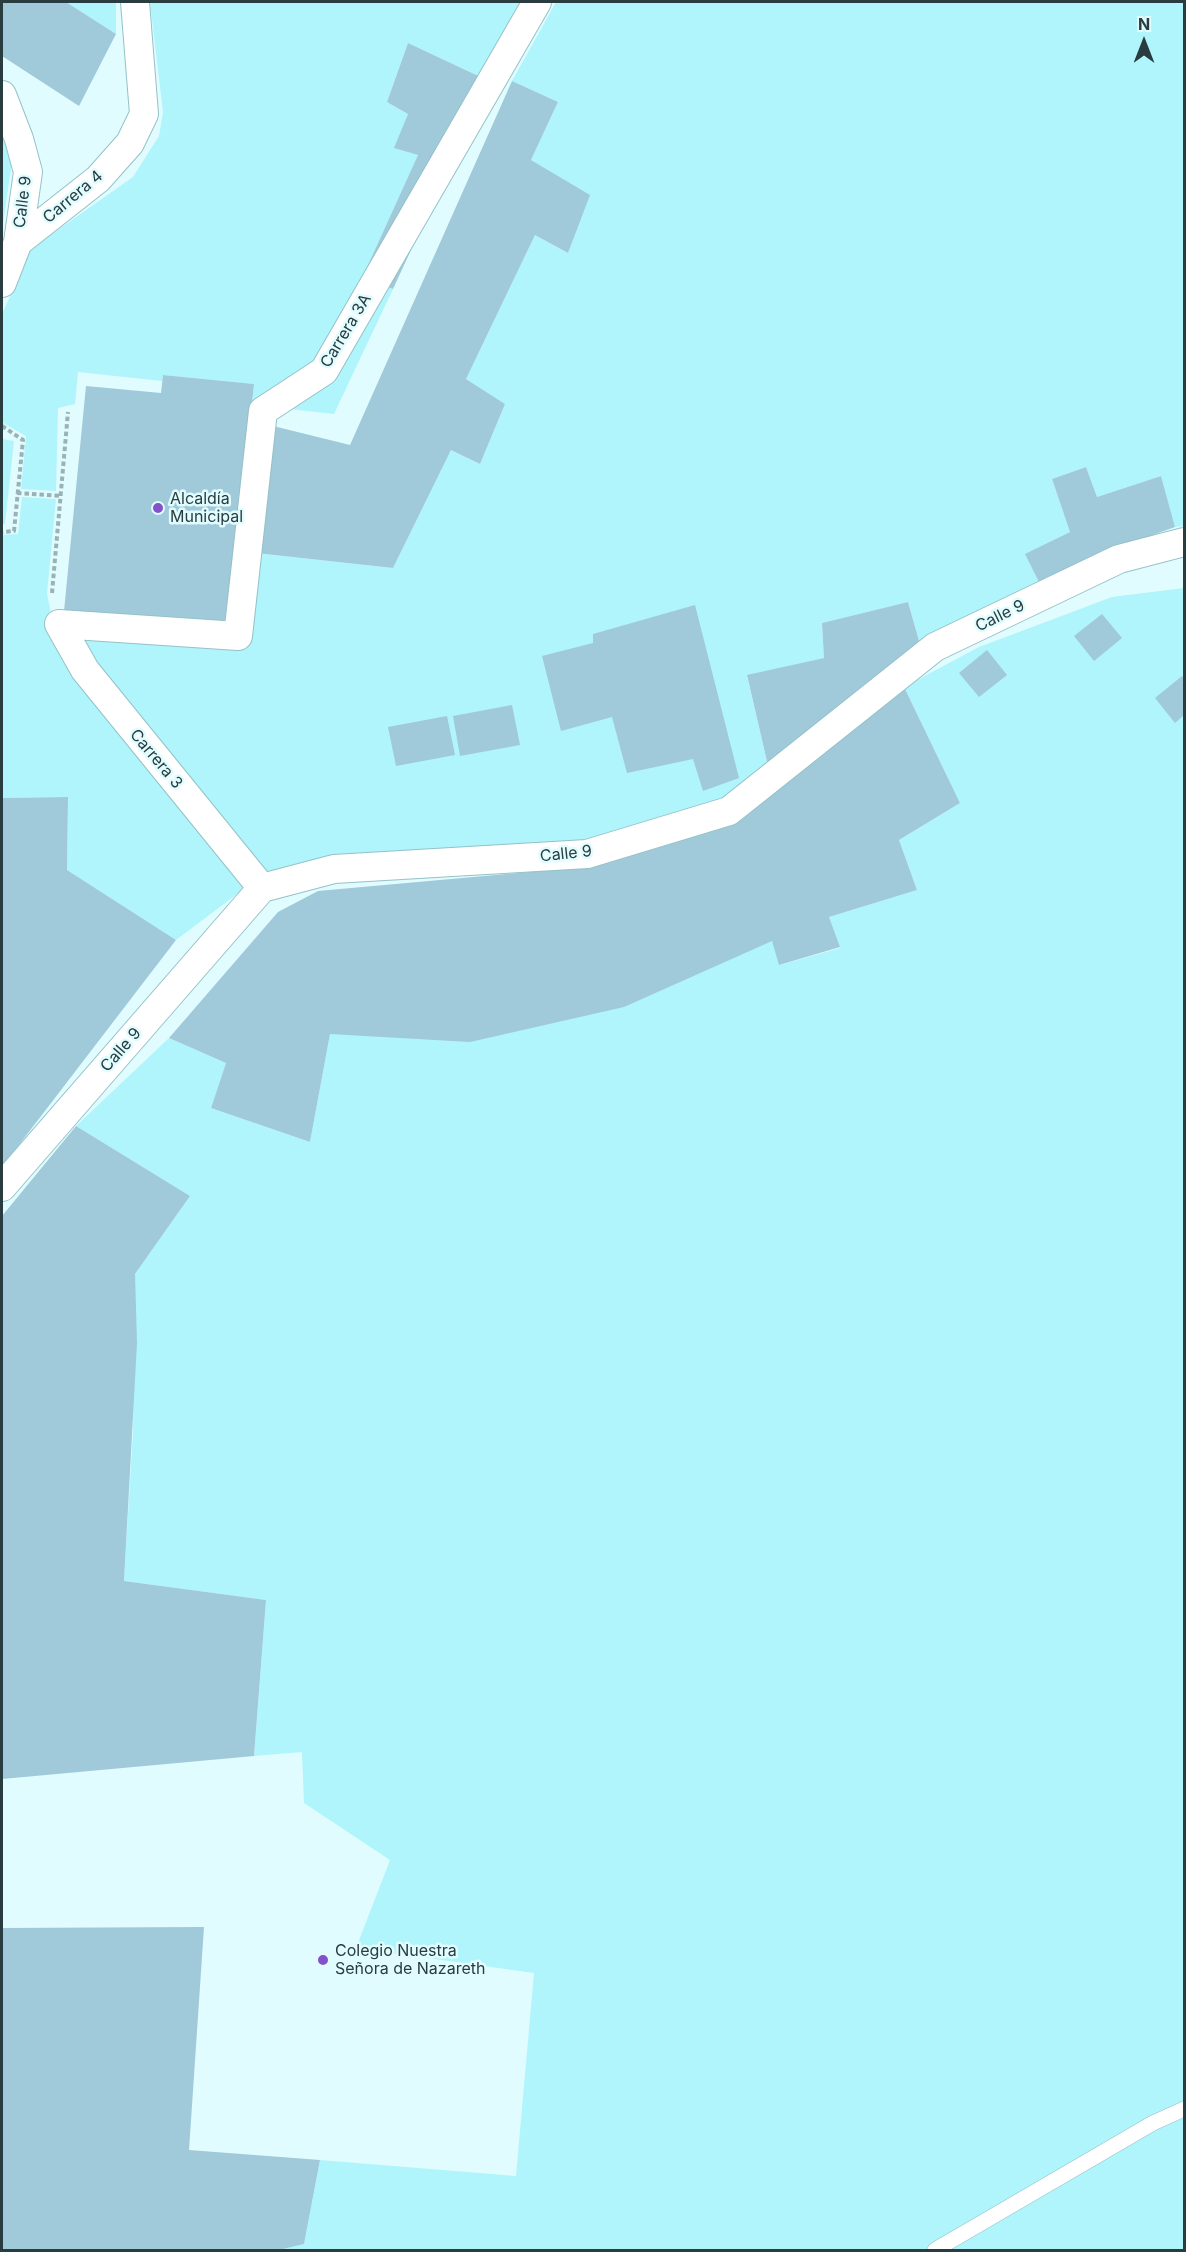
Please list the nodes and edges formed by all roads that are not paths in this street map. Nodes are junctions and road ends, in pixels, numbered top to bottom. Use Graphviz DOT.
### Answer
graph roads {
  1 [pos="135,2"];
  2 [pos="537,2"];
  3 [pos="2,95"];
  4 [pos="18,242"];
  5 [pos="2,283"];
  6 [pos="1185,542"];
  7 [pos="59,624"];
  8 [pos="262,888"];
  9 [pos="2,1187"];
  10 [pos="1185,2109"];
  11 [pos="934,2250"];
  1 -- 4 [label="street, Carrera 4"];
  2 -- 7 [label="street, Carrera 3A"];
  3 -- 4 [label="street, Calle 9"];
  4 -- 5 [label="street"];
  6 -- 8 [label="street, Calle 9"];
  7 -- 8 [label="street, Carrera 3"];
  8 -- 9 [label="street, Calle 9"];
  10 -- 11 [label="lane"];
}
